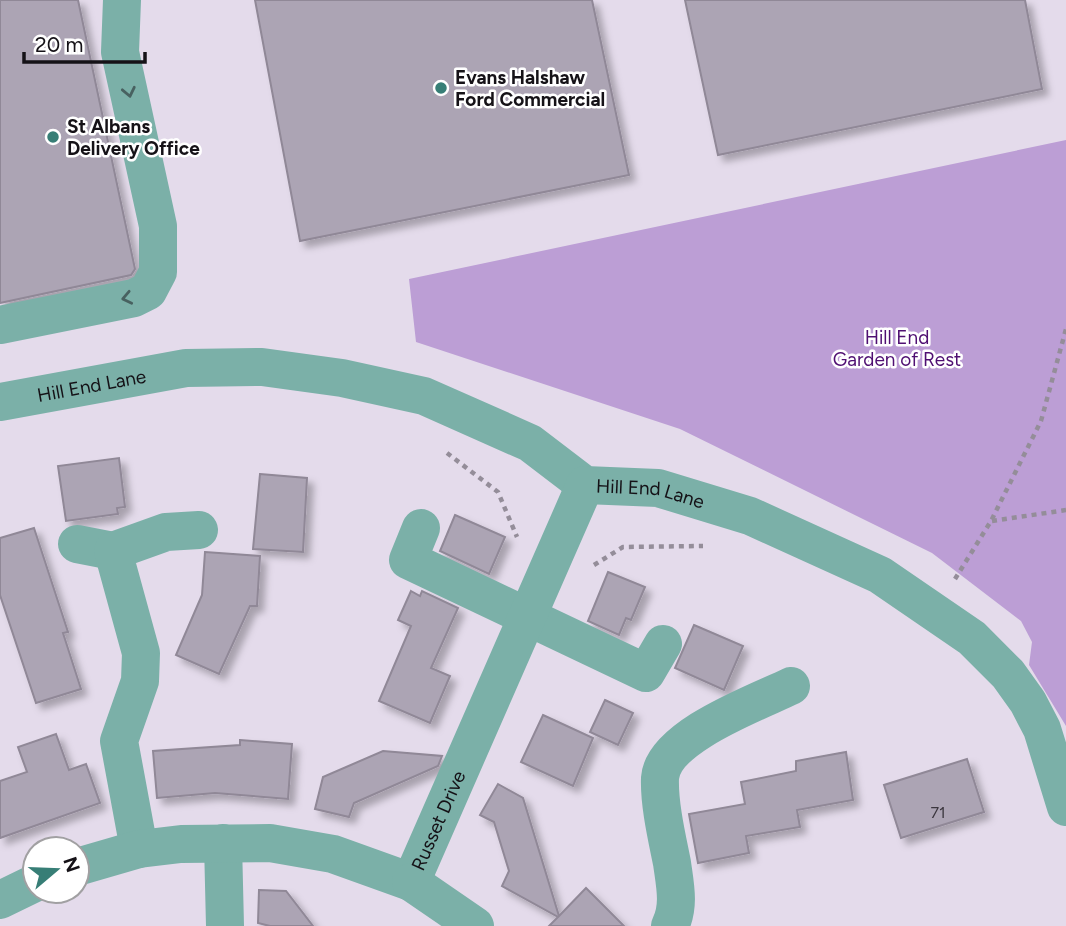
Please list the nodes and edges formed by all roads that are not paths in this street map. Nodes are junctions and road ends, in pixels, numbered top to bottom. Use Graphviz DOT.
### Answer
graph roads {
  1 [pos="122,0"];
  2 [pos="0,325"];
  3 [pos="0,402"];
  4 [pos="585,485"];
  5 [pos="421,528"];
  6 [pos="200,530"];
  7 [pos="528,617"];
  8 [pos="663,645"];
  9 [pos="791,686"];
  10 [pos="1066,807"];
  11 [pos="223,843"];
  12 [pos="139,849"];
  13 [pos="91,863"];
  14 [pos="411,882"];
  15 [pos="21,890"];
  16 [pos="0,900"];
  17 [pos="225,926"];
  18 [pos="475,926"];
  19 [pos="670,926"];
  1 -- 2 [label="street, one-way"];
  3 -- 4 [label="street, Hill End Lane"];
  4 -- 7 [label="street, Russet Drive"];
  4 -- 10 [label="street, Hill End Lane"];
  5 -- 7 [label="street"];
  6 -- 12 [label="street"];
  7 -- 8 [label="street"];
  7 -- 14 [label="street, Russet Drive"];
  9 -- 19 [label="street"];
  11 -- 12 [label="street, Russet Drive"];
  11 -- 14 [label="street, Russet Drive"];
  11 -- 17 [label="street"];
  12 -- 13 [label="street, Russet Drive"];
  14 -- 18 [label="street"];
  15 -- 16 [label="street"];
}
